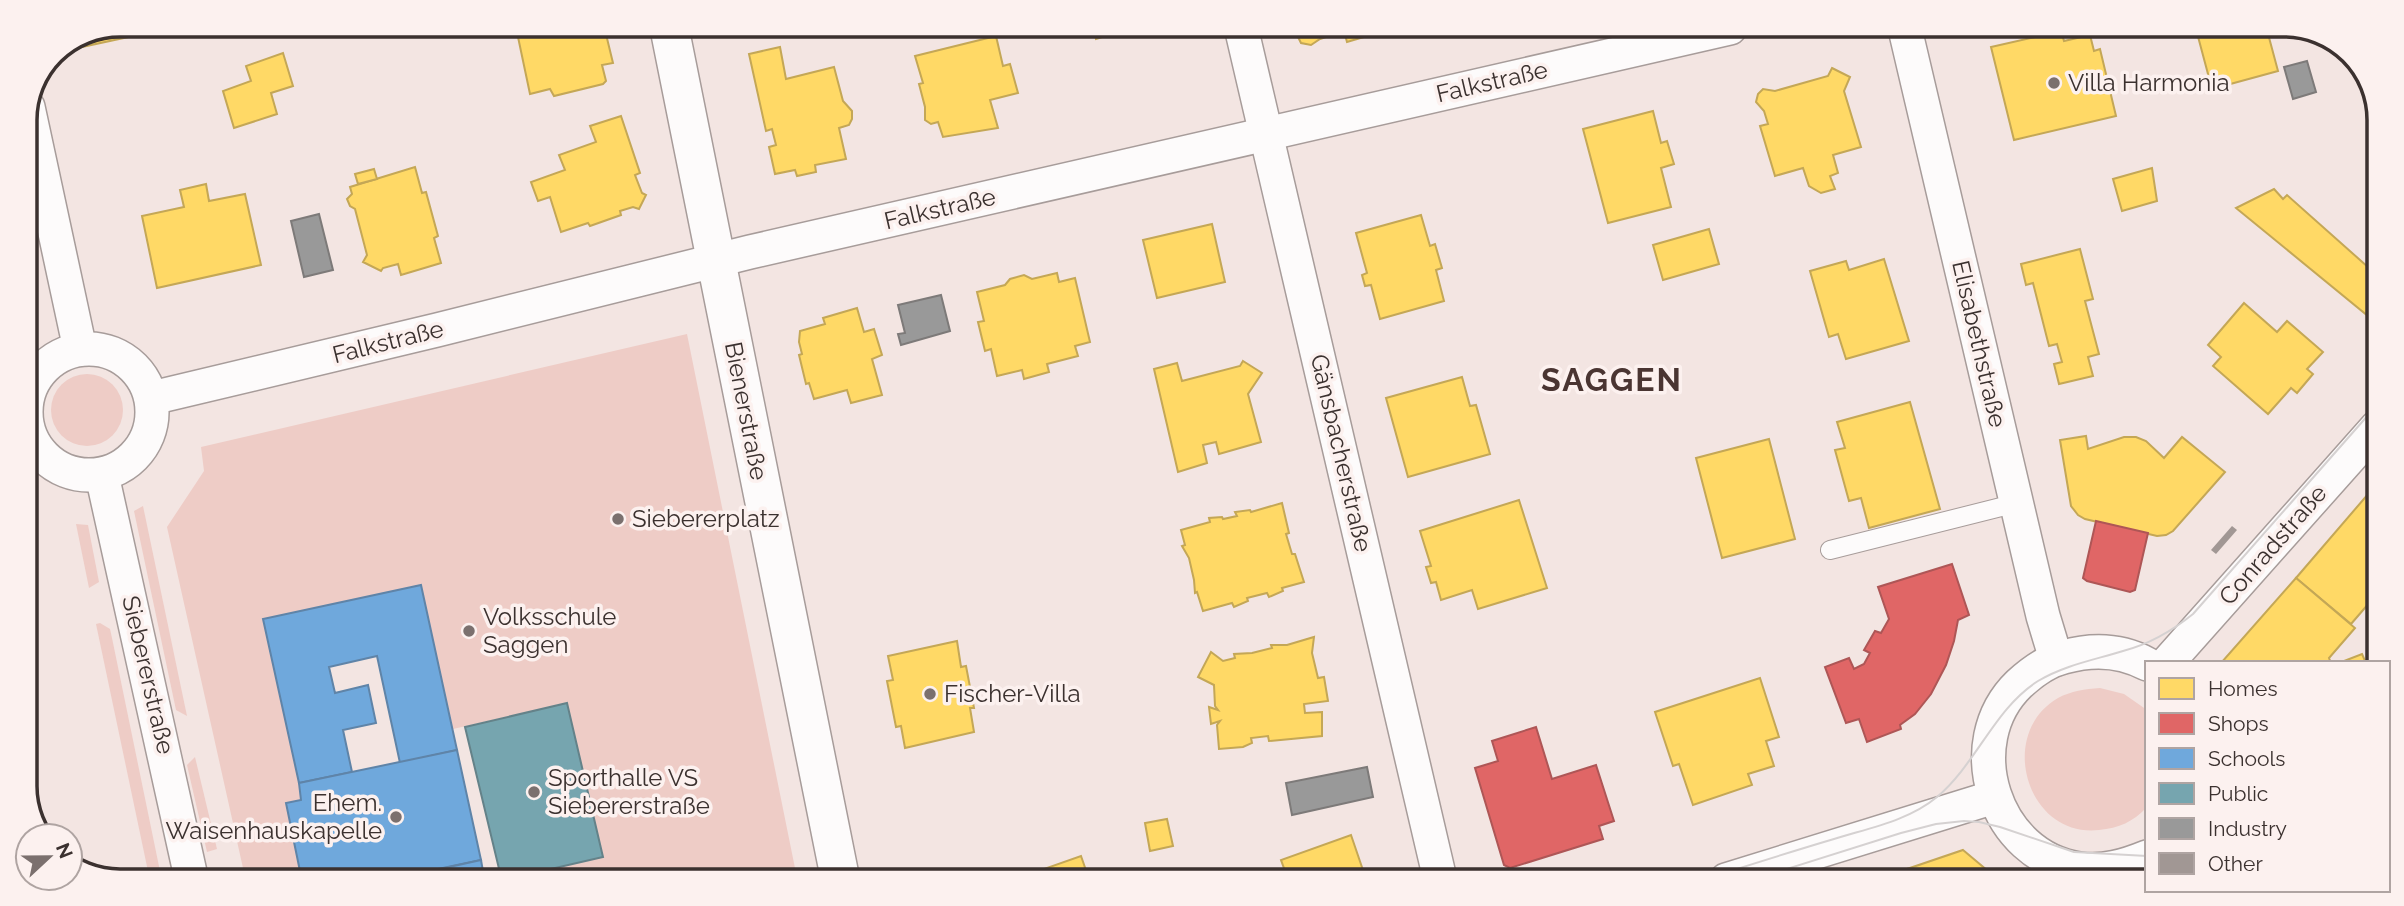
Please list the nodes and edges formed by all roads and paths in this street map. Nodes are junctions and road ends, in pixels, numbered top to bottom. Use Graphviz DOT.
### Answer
graph roads {
  1 [pos="671,37"];
  2 [pos="1243,37"];
  3 [pos="1690,37"];
  4 [pos="1907,37"];
  5 [pos="1266,133"];
  6 [pos="37,149"];
  7 [pos="718,260"];
  8 [pos="80,349"];
  9 [pos="37,376"];
  10 [pos="152,398"];
  11 [pos="2367,438"];
  12 [pos="37,447"];
  13 [pos="102,475"];
  14 [pos="2017,503"];
  15 [pos="1830,550"];
  16 [pos="2056,659"];
  17 [pos="2169,661"];
  18 [pos="2145,663"];
  19 [pos="1994,797"];
  20 [pos="2145,858"];
  21 [pos="189,869"];
  22 [pos="838,869"];
  23 [pos="1437,869"];
  24 [pos="1762,869"];
  25 [pos="2066,869"];
  26 [pos="2108,869"];
  1 -- 7 [label="street, Bienerstraße"];
  2 -- 5 [label="street, Gänsbacherstraße"];
  3 -- 5 [label="street, Falkstraße"];
  4 -- 14 [label="street, Elisabethstraße"];
  5 -- 7 [label="street, Falkstraße"];
  5 -- 23 [label="street, Gänsbacherstraße"];
  6 -- 8 [label="street"];
  7 -- 10 [label="street, Falkstraße"];
  7 -- 22 [label="street, Bienerstraße"];
  8 -- 9 [label="street"];
  8 -- 10 [label="street"];
  10 -- 13 [label="street"];
  11 -- 17 [label="street, Conradstraße"];
  12 -- 13 [label="street"];
  13 -- 21 [label="street, Siebererstraße"];
  14 -- 15 [label="lane"];
  14 -- 16 [label="street, Elisabethstraße"];
  16 -- 18 [label="street"];
  16 -- 19 [label="street"];
  19 -- 24 [label="street"];
  19 -- 25 [label="street"];
  20 -- 26 [label="street"];
}
